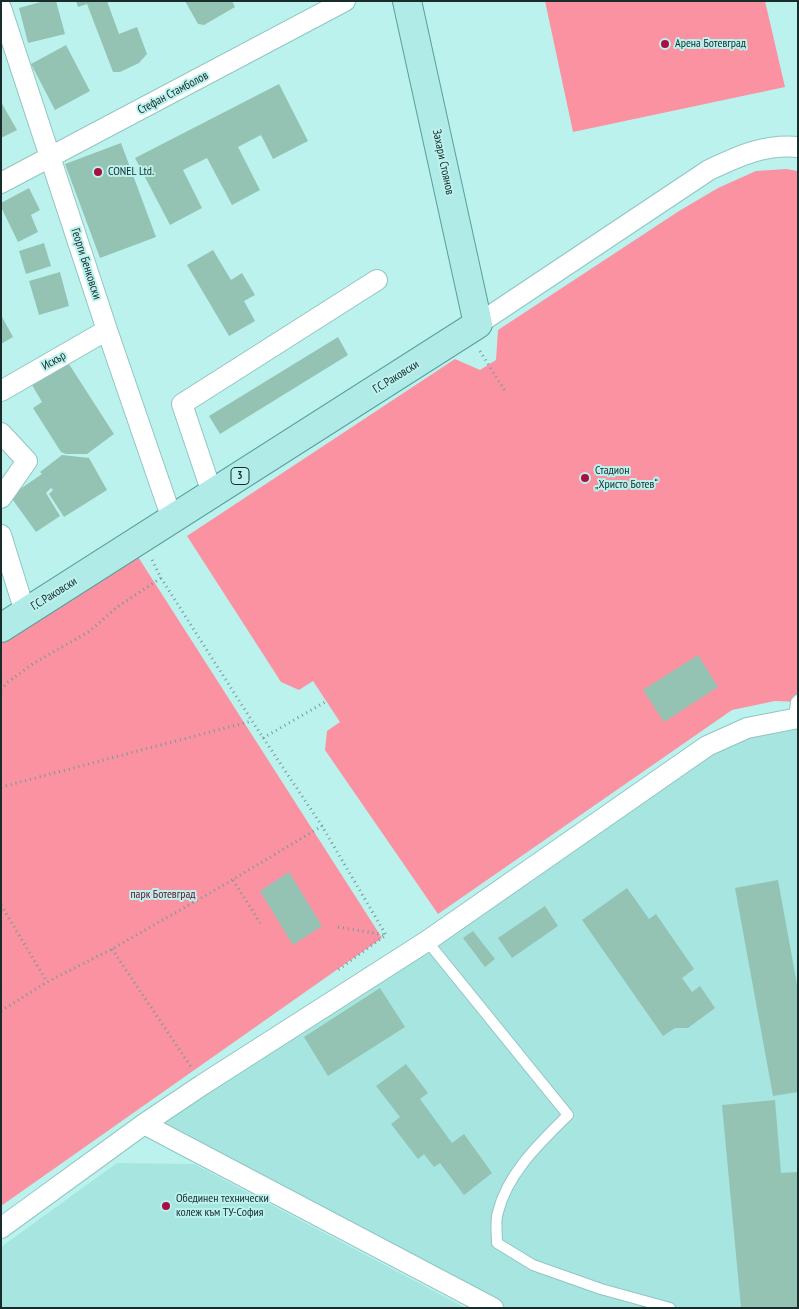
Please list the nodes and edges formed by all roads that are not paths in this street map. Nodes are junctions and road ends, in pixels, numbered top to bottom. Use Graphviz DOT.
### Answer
graph roads {
  1 [pos="345,1"];
  2 [pos="407,1"];
  3 [pos="1,8"];
  4 [pos="798,146"];
  5 [pos="51,158"];
  6 [pos="1,183"];
  7 [pos="377,280"];
  8 [pos="473,327"];
  9 [pos="108,330"];
  10 [pos="1,391"];
  11 [pos="1,434"];
  12 [pos="212,493"];
  13 [pos="1,498"];
  14 [pos="172,519"];
  15 [pos="1,535"];
  16 [pos="25,612"];
  17 [pos="1,628"];
  18 [pos="796,712"];
  19 [pos="427,941"];
  20 [pos="144,1124"];
  21 [pos="1,1228"];
  22 [pos="493,1308"];
  23 [pos="670,1308"];
  1 -- 5 [label="street, Стефан Стамболов"];
  2 -- 8 [label="main road, Захари Стоянов"];
  3 -- 5 [label="street, Георги Бенковски"];
  4 -- 8 [label="street, Г.С.Раковски"];
  5 -- 6 [label="street, Стефан Стамболов"];
  5 -- 9 [label="street, Георги Бенковски"];
  7 -- 12 [label="street"];
  8 -- 12 [label="main road, Г.С.Раковски / 3"];
  9 -- 10 [label="street, Искър"];
  9 -- 14 [label="street, Георги Бенковски"];
  11 -- 13 [label="street"];
  12 -- 14 [label="main road, Г.С.Раковски / 3"];
  14 -- 16 [label="main road, Г.С.Раковски / 3"];
  15 -- 16 [label="street"];
  16 -- 17 [label="main road, Г.С.Раковски / 3"];
  18 -- 19 [label="street"];
  19 -- 20 [label="street"];
  19 -- 23 [label="lane"];
  20 -- 21 [label="street"];
  20 -- 22 [label="street"];
}
